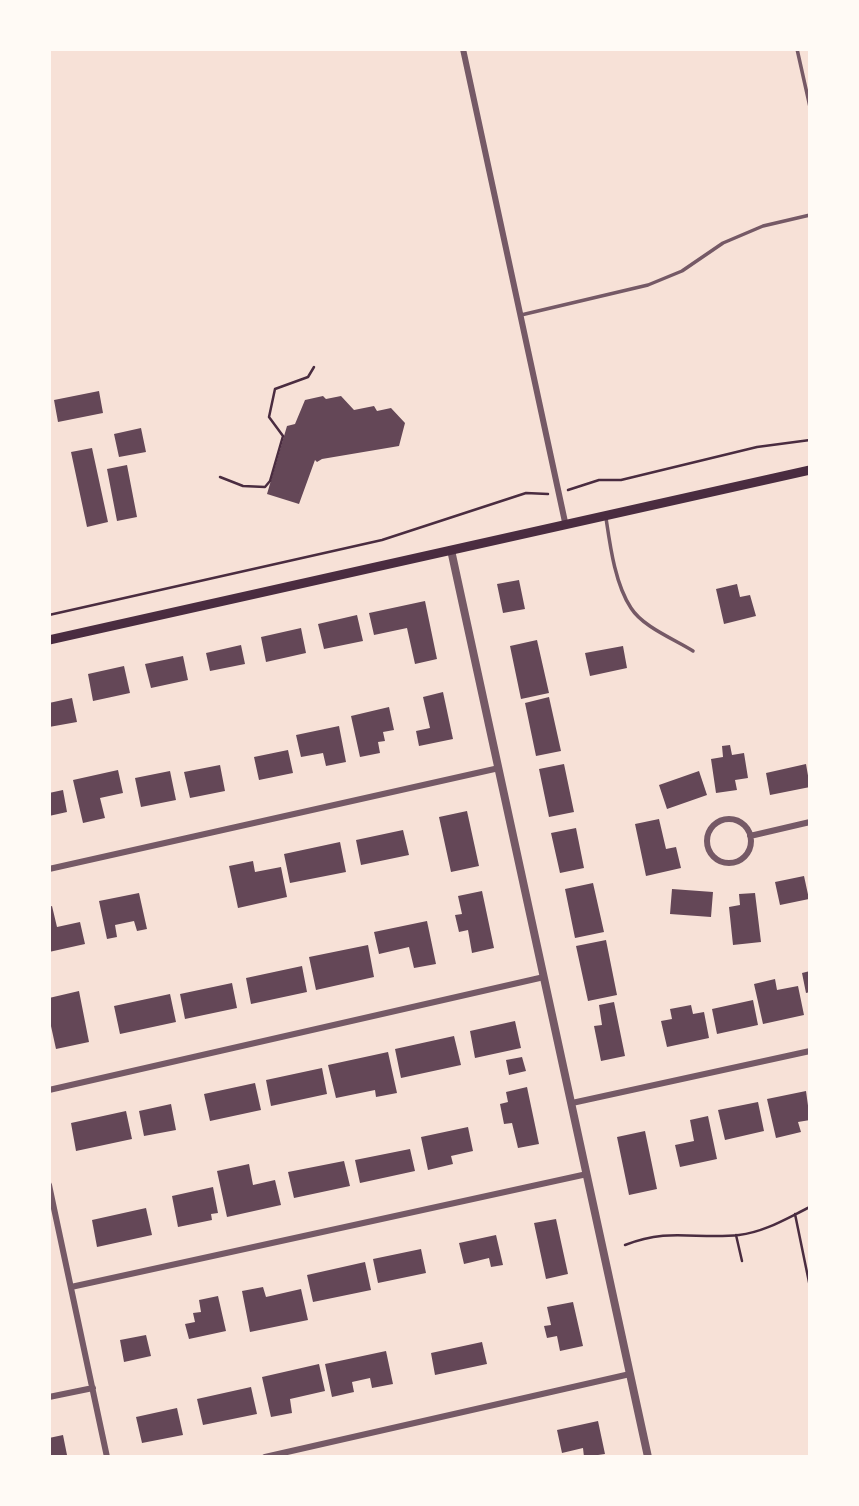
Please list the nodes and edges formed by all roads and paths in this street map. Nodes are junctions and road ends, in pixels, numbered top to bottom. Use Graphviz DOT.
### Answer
graph roads {
  1 [pos="463,49"];
  2 [pos="797,49"];
  3 [pos="810,107"];
  4 [pos="810,215"];
  5 [pos="521,315"];
  6 [pos="314,367"];
  7 [pos="810,440"];
  8 [pos="810,470"];
  9 [pos="220,477"];
  10 [pos="576,489"];
  11 [pos="545,494"];
  12 [pos="606,514"];
  13 [pos="565,522"];
  14 [pos="450,550"];
  15 [pos="49,615"];
  16 [pos="49,640"];
  17 [pos="693,651"];
  18 [pos="499,768"];
  19 [pos="810,822"];
  20 [pos="750,836"];
  21 [pos="49,869"];
  22 [pos="544,977"];
  23 [pos="810,1051"];
  24 [pos="49,1090"];
  25 [pos="572,1104"];
  26 [pos="587,1174"];
  27 [pos="49,1185"];
  28 [pos="810,1207"];
  29 [pos="795,1214"];
  30 [pos="786,1219"];
  31 [pos="796,1221"];
  32 [pos="736,1236"];
  33 [pos="625,1245"];
  34 [pos="742,1261"];
  35 [pos="71,1287"];
  36 [pos="810,1287"];
  37 [pos="630,1374"];
  38 [pos="93,1388"];
  39 [pos="49,1397"];
  40 [pos="107,1457"];
  41 [pos="265,1457"];
  42 [pos="648,1457"];
  1 -- 5 [label="street"];
  2 -- 3 [label="lane"];
  4 -- 5 [label="lane"];
  5 -- 13 [label="street"];
  6 -- 9 [label="path"];
  7 -- 10 [label="path"];
  8 -- 12 [label="main road"];
  11 -- 15 [label="path"];
  12 -- 13 [label="main road"];
  12 -- 17 [label="lane"];
  13 -- 14 [label="main road"];
  14 -- 16 [label="main road"];
  14 -- 18 [label="street"];
  18 -- 21 [label="street"];
  18 -- 22 [label="street"];
  19 -- 20 [label="street"];
  20 -- 20 [label="street"];
  22 -- 24 [label="street"];
  22 -- 25 [label="street"];
  23 -- 25 [label="street"];
  25 -- 26 [label="street"];
  26 -- 35 [label="street"];
  26 -- 37 [label="street"];
  27 -- 35 [label="street"];
  28 -- 29 [label="path"];
  29 -- 30 [label="path"];
  29 -- 31 [label="path"];
  30 -- 31 [label="path"];
  30 -- 32 [label="path"];
  31 -- 36 [label="path"];
  32 -- 33 [label="path"];
  32 -- 34 [label="path"];
  35 -- 38 [label="street"];
  37 -- 41 [label="street"];
  37 -- 42 [label="street"];
  38 -- 39 [label="street"];
  38 -- 40 [label="street"];
}
